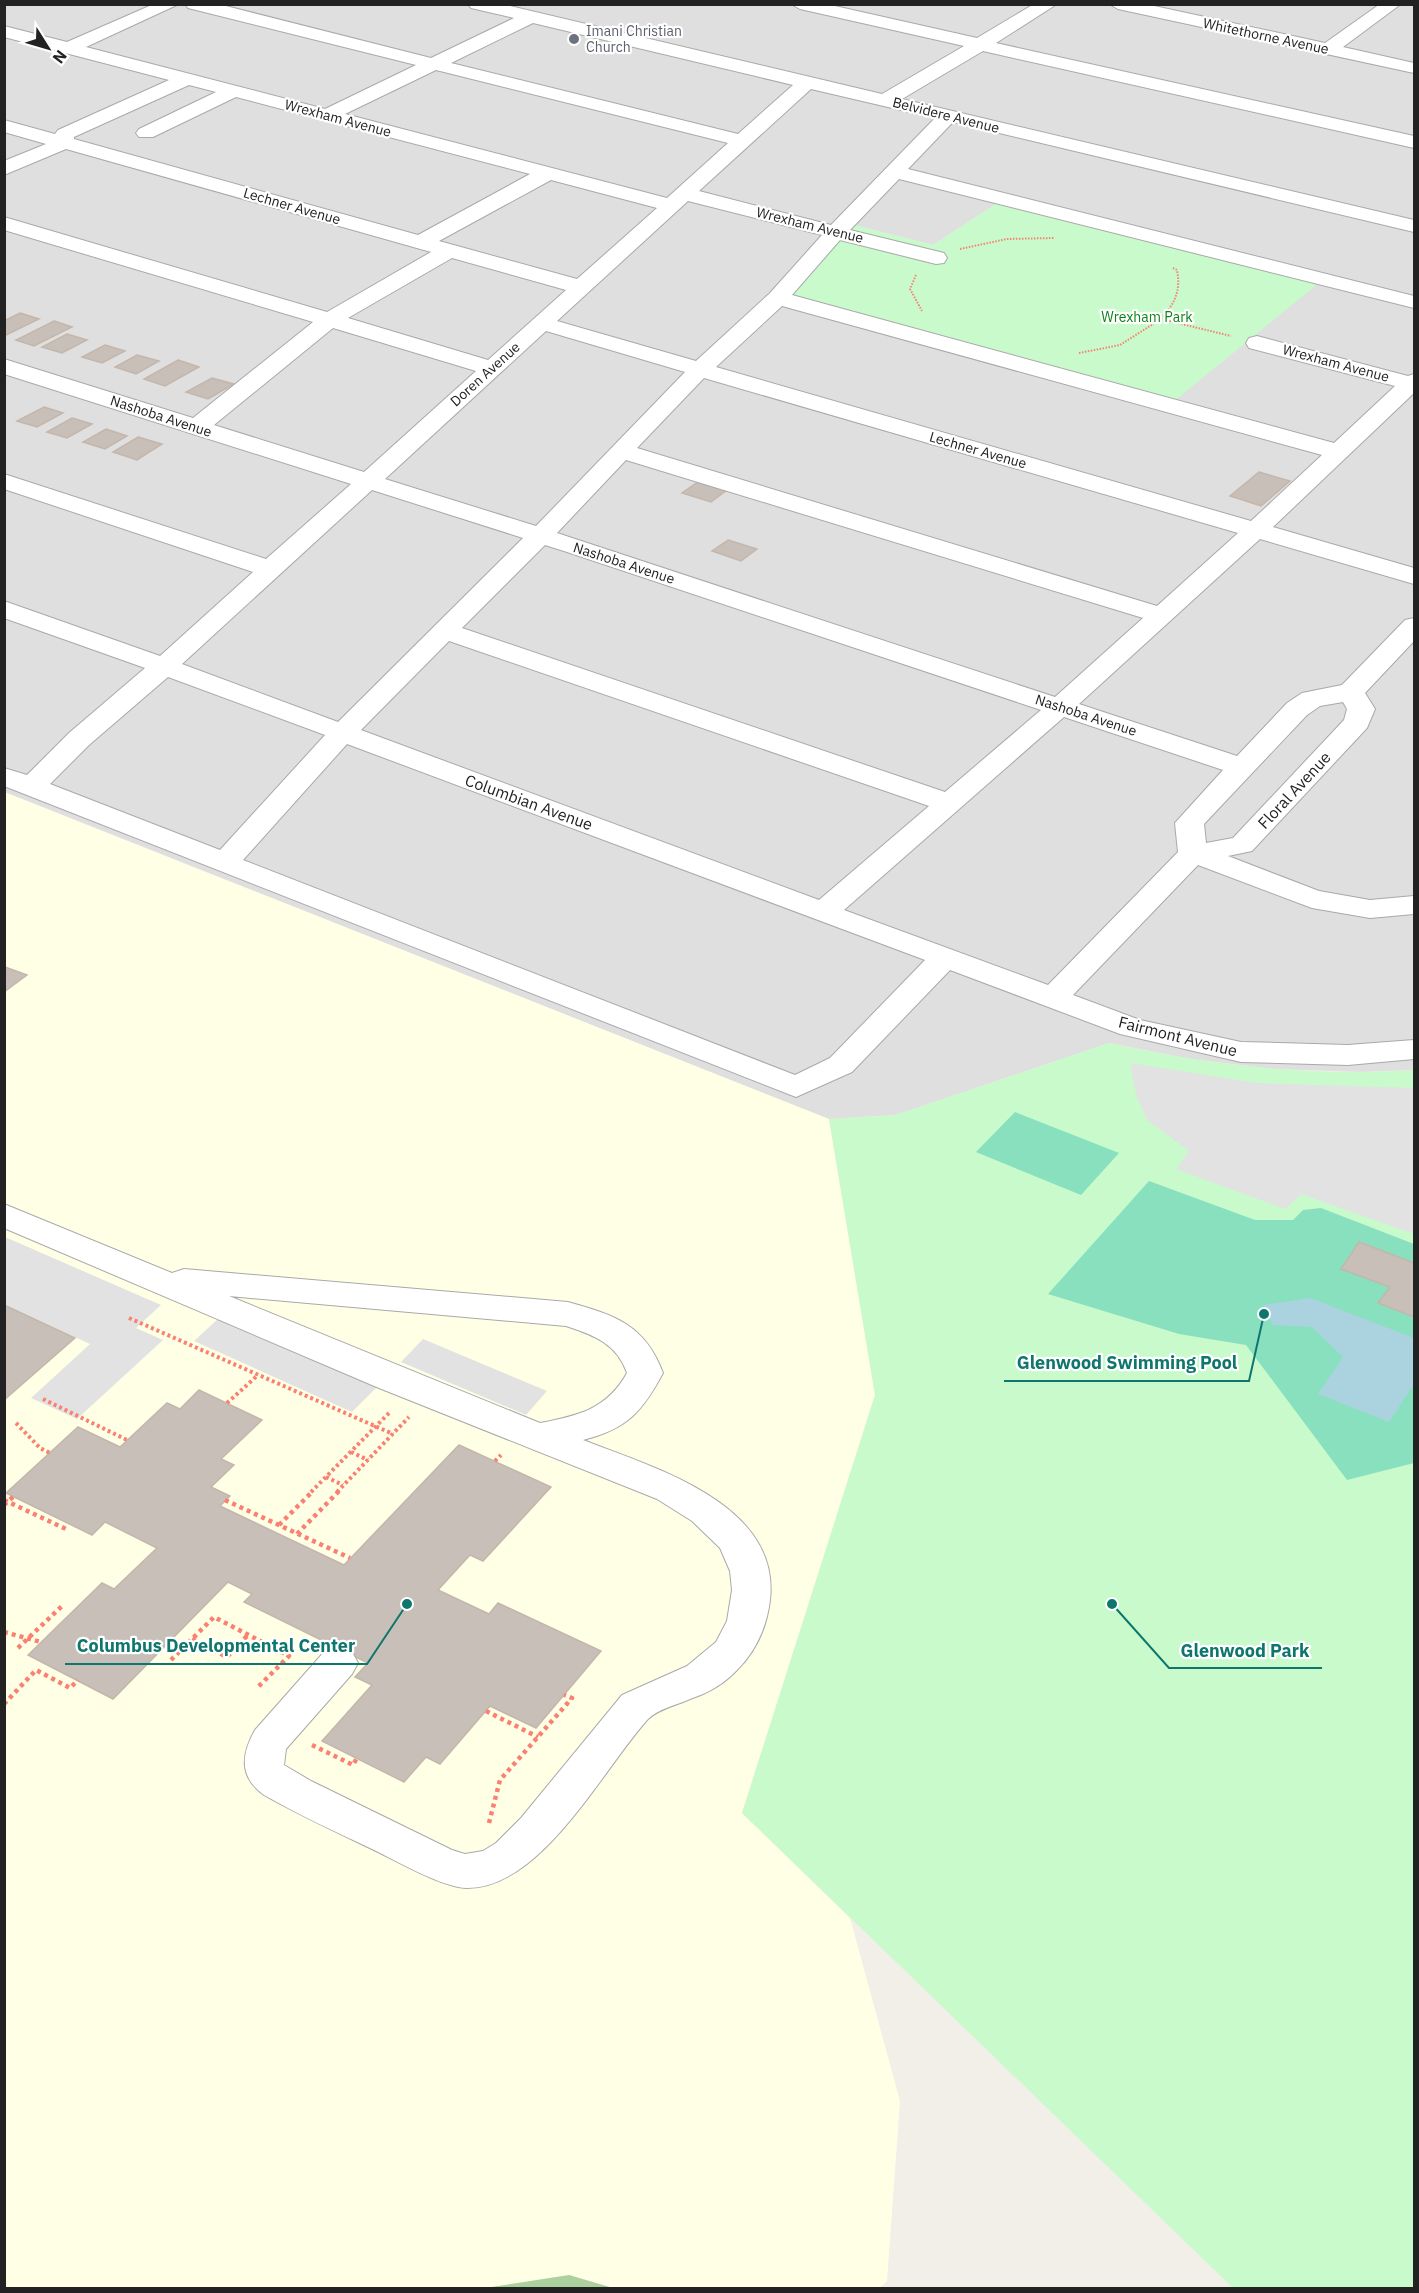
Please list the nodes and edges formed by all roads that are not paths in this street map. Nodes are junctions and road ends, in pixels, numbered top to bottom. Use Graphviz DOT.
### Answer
graph roads {
  1 [pos="170,4"];
  2 [pos="195,4"];
  3 [pos="477,4"];
  4 [pos="800,4"];
  5 [pos="1048,4"];
  6 [pos="1118,4"];
  7 [pos="1390,5"];
  8 [pos="1414,10"];
  9 [pos="531,17"];
  10 [pos="4,31"];
  11 [pos="981,45"];
  12 [pos="69,48"];
  13 [pos="1329,49"];
  14 [pos="433,64"];
  15 [pos="1414,68"];
  16 [pos="187,79"];
  17 [pos="807,82"];
  18 [pos="234,91"];
  19 [pos="886,100"];
  20 [pos="327,115"];
  21 [pos="948,116"];
  22 [pos="4,126"];
  23 [pos="146,133"];
  24 [pos="742,141"];
  25 [pos="64,142"];
  26 [pos="1414,142"];
  27 [pos="4,169"];
  28 [pos="896,172"];
  29 [pos="548,173"];
  30 [pos="678,200"];
  31 [pos="4,224"];
  32 [pos="1414,225"];
  33 [pos="836,231"];
  34 [pos="421,242"];
  35 [pos="450,250"];
  36 [pos="936,258"];
  37 [pos="580,287"];
  38 [pos="778,298"];
  39 [pos="1414,302"];
  40 [pos="328,320"];
  41 [pos="541,323"];
  42 [pos="1257,343"];
  43 [pos="4,366"];
  44 [pos="491,368"];
  45 [pos="700,369"];
  46 [pos="1414,383"];
  47 [pos="197,427"];
  48 [pos="622,451"];
  49 [pos="1339,452"];
  50 [pos="368,480"];
  51 [pos="4,481"];
  52 [pos="1256,530"];
  53 [pos="540,536"];
  54 [pos="270,569"];
  55 [pos="1414,576"];
  56 [pos="4,609"];
  57 [pos="1161,615"];
  58 [pos="1414,626"];
  59 [pos="445,631"];
  60 [pos="164,666"];
  61 [pos="1350,692"];
  62 [pos="1061,706"];
  63 [pos="342,733"];
  64 [pos="1241,767"];
  65 [pos="18,781"];
  66 [pos="949,803"];
  67 [pos="1193,854"];
  68 [pos="225,862"];
  69 [pos="1414,905"];
  70 [pos="824,912"];
  71 [pos="945,957"];
  72 [pos="1053,998"];
  73 [pos="1414,1050"];
  74 [pos="4,1215"];
  75 [pos="153,1278"];
  76 [pos="540,1436"];
  77 [pos="338,1663"];
  1 -- 12 [label="street"];
  2 -- 14 [label="street"];
  3 -- 9 [label="street, Belvidere Avenue"];
  4 -- 11 [label="street"];
  5 -- 11 [label="street"];
  6 -- 13 [label="street, Whitethorne Avenue"];
  7 -- 8 [label="street"];
  7 -- 13 [label="street"];
  9 -- 14 [label="street"];
  9 -- 17 [label="street, Belvidere Avenue"];
  10 -- 12 [label="street, Wrexham Avenue"];
  11 -- 19 [label="street"];
  11 -- 26 [label="street"];
  12 -- 16 [label="street, Wrexham Avenue"];
  13 -- 15 [label="street, Whitethorne Avenue"];
  14 -- 20 [label="street"];
  14 -- 24 [label="street"];
  16 -- 18 [label="street, Wrexham Avenue"];
  16 -- 25 [label="street"];
  17 -- 19 [label="street, Belvidere Avenue"];
  17 -- 24 [label="street, Doren Avenue"];
  18 -- 20 [label="street, Wrexham Avenue"];
  18 -- 23 [label="street"];
  19 -- 21 [label="street, Belvidere Avenue"];
  20 -- 29 [label="street, Wrexham Avenue"];
  21 -- 28 [label="street"];
  21 -- 32 [label="street, Belvidere Avenue"];
  22 -- 25 [label="street, Lechner Avenue"];
  24 -- 30 [label="street, Doren Avenue"];
  25 -- 27 [label="street"];
  25 -- 34 [label="street, Lechner Avenue"];
  28 -- 33 [label="street"];
  28 -- 39 [label="street"];
  29 -- 30 [label="street, Wrexham Avenue"];
  29 -- 34 [label="street"];
  30 -- 33 [label="street, Wrexham Avenue"];
  30 -- 37 [label="street, Doren Avenue"];
  31 -- 40 [label="street"];
  33 -- 36 [label="street, Wrexham Avenue"];
  33 -- 38 [label="street"];
  34 -- 35 [label="street, Lechner Avenue"];
  35 -- 37 [label="street, Lechner Avenue"];
  35 -- 40 [label="street"];
  37 -- 41 [label="street, Doren Avenue"];
  38 -- 45 [label="street"];
  38 -- 49 [label="street"];
  40 -- 44 [label="street"];
  40 -- 47 [label="street"];
  41 -- 44 [label="street, Doren Avenue"];
  41 -- 45 [label="street, Lechner Avenue"];
  42 -- 46 [label="street, Wrexham Avenue"];
  43 -- 47 [label="street, Nashoba Avenue"];
  44 -- 50 [label="street, Doren Avenue"];
  45 -- 48 [label="street"];
  45 -- 52 [label="street, Lechner Avenue"];
  46 -- 49 [label="street"];
  47 -- 50 [label="street, Nashoba Avenue"];
  48 -- 53 [label="street"];
  48 -- 57 [label="street"];
  49 -- 52 [label="street"];
  50 -- 53 [label="street, Nashoba Avenue"];
  50 -- 54 [label="street, Doren Avenue"];
  51 -- 54 [label="street"];
  52 -- 55 [label="street, Lechner Avenue"];
  52 -- 57 [label="street"];
  53 -- 59 [label="street"];
  53 -- 62 [label="street, Nashoba Avenue"];
  54 -- 60 [label="street, Doren Avenue"];
  56 -- 60 [label="street, Columbian Avenue"];
  57 -- 62 [label="street"];
  58 -- 61 [label="street"];
  59 -- 63 [label="street"];
  59 -- 66 [label="street"];
  60 -- 63 [label="street, Columbian Avenue"];
  60 -- 65 [label="street, Doren Avenue"];
  61 -- 64 [label="street"];
  61 -- 67 [label="street, Floral Avenue"];
  62 -- 64 [label="street, Nashoba Avenue"];
  62 -- 66 [label="street"];
  63 -- 68 [label="street"];
  63 -- 70 [label="street, Columbian Avenue"];
  64 -- 67 [label="street"];
  65 -- 68 [label="street"];
  66 -- 70 [label="street"];
  67 -- 69 [label="street"];
  67 -- 72 [label="street"];
  68 -- 71 [label="street"];
  70 -- 71 [label="street, Columbian Avenue"];
  71 -- 72 [label="street, Columbian Avenue"];
  72 -- 73 [label="street, Fairmont Avenue"];
  74 -- 75 [label="street"];
  75 -- 76 [label="street"];
  75 -- 76 [label="street"];
  76 -- 77 [label="street"];
}
